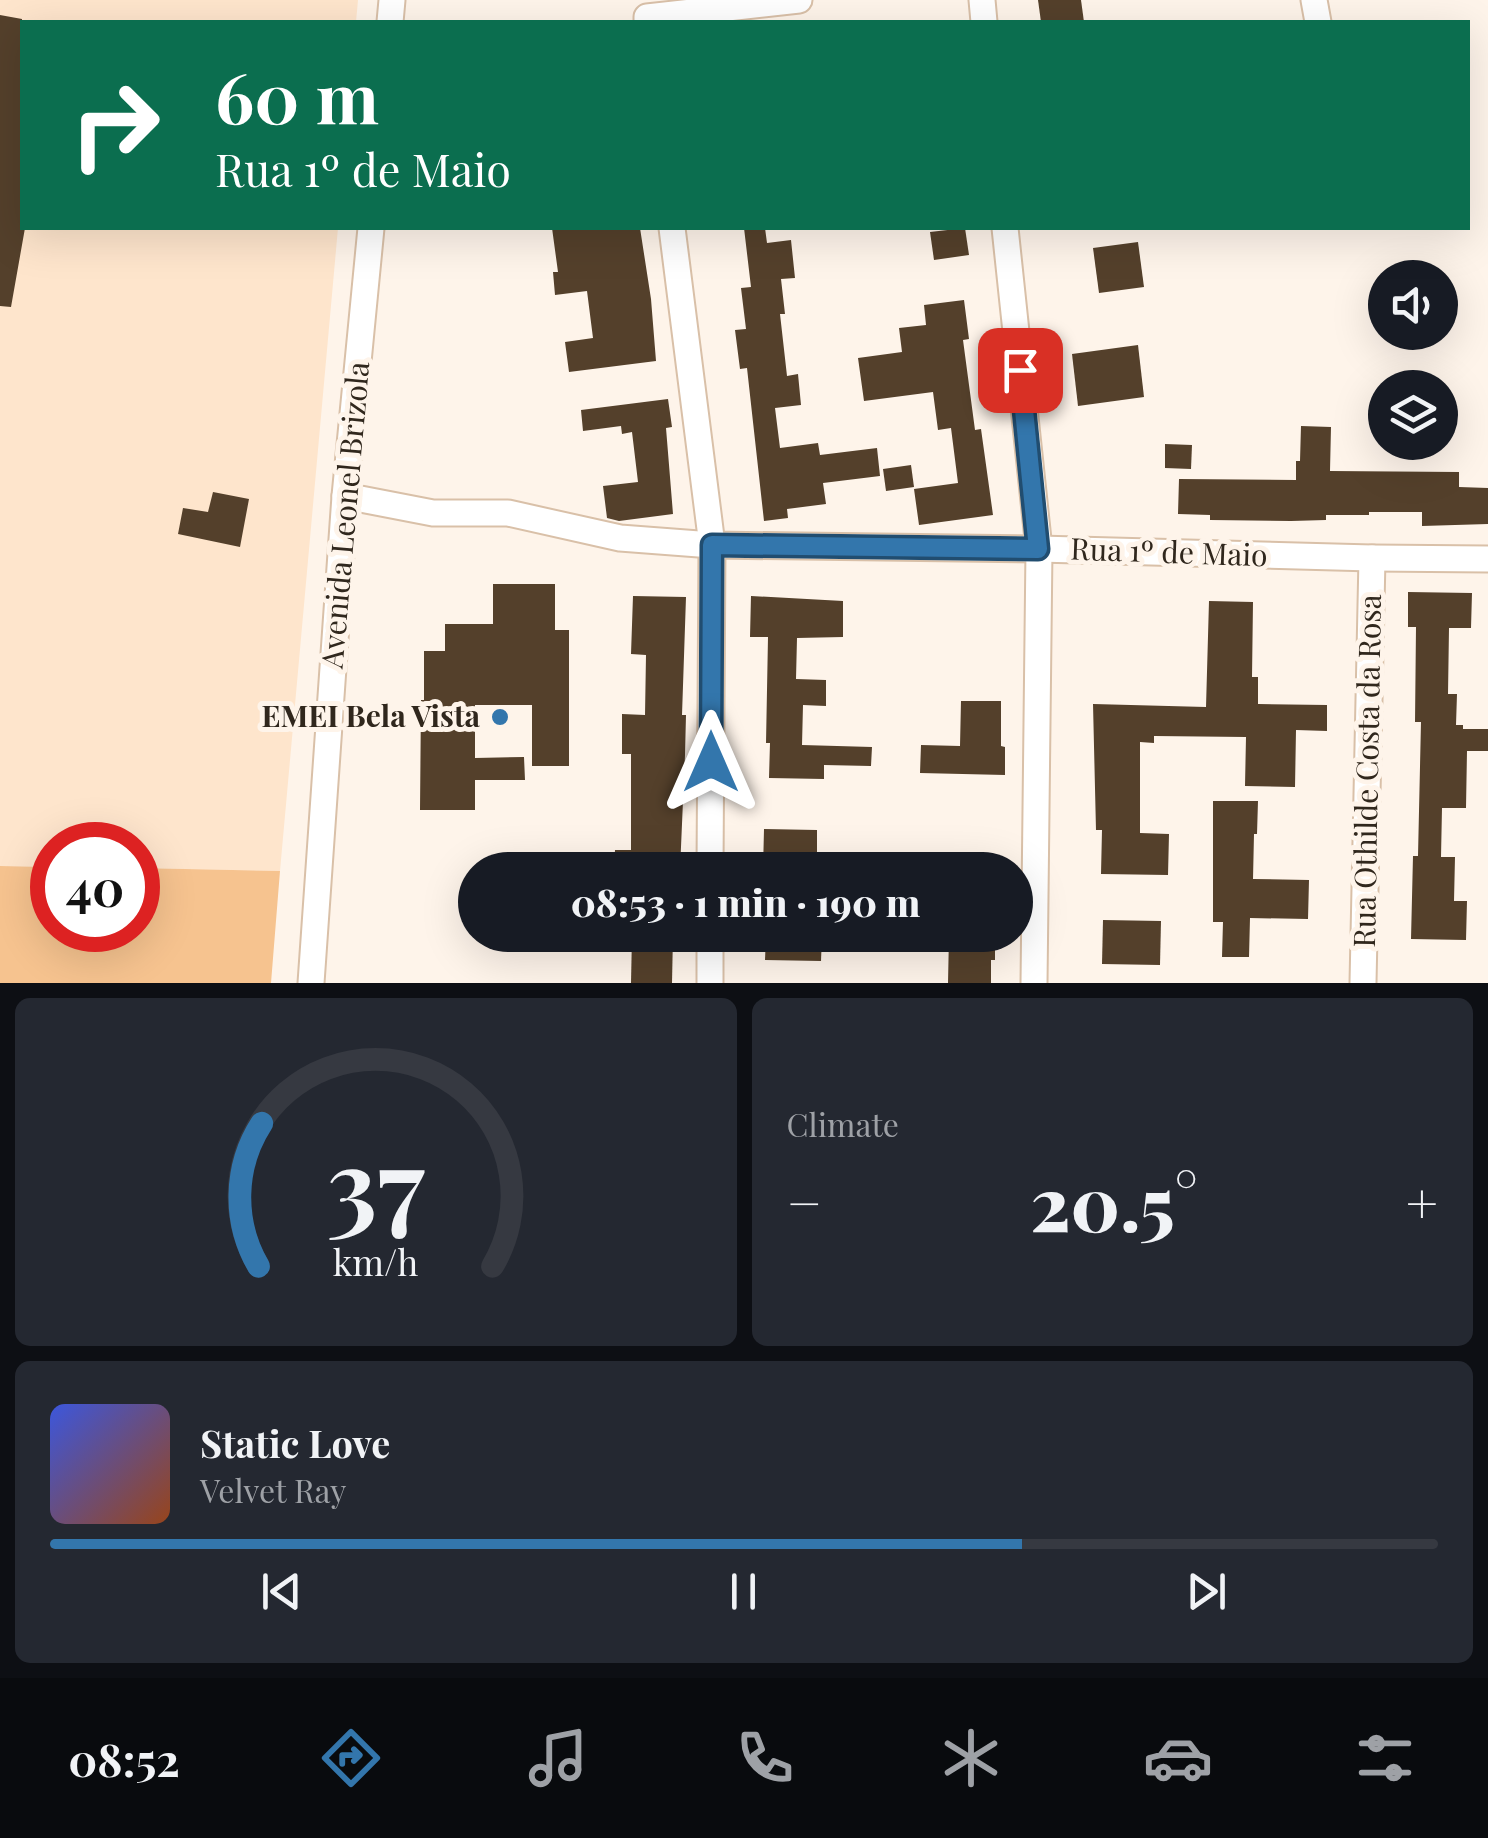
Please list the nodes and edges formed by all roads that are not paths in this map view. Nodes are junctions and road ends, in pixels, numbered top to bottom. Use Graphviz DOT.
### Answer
graph roads {
  1 [pos="798,0"];
  2 [pos="647,20"];
  3 [pos="371,230"];
  4 [pos="672,230"];
  5 [pos="1005,230"];
  6 [pos="345,496"];
  7 [pos="712,545"];
  8 [pos="1038,549"];
  9 [pos="1372,558"];
  10 [pos="1488,559"];
  11 [pos="710,852"];
  12 [pos="710,952"];
  13 [pos="311,983"];
  14 [pos="710,983"];
  15 [pos="1034,983"];
  16 [pos="1363,983"];
  1 -- 2 [label="street"];
  3 -- 6 [label="street, Avenida Leonel Brizola"];
  4 -- 7 [label="street"];
  5 -- 8 [label="street"];
  6 -- 7 [label="street, Rua 1º de Maio"];
  6 -- 13 [label="street, Avenida Leonel Brizola"];
  7 -- 8 [label="street, Rua 1º de Maio"];
  7 -- 11 [label="street"];
  8 -- 9 [label="street, Rua 1º de Maio"];
  8 -- 15 [label="street"];
  9 -- 10 [label="street, Rua 1º de Maio"];
  9 -- 16 [label="street, Rua Othilde Costa da Rosa"];
  12 -- 14 [label="street"];
}
